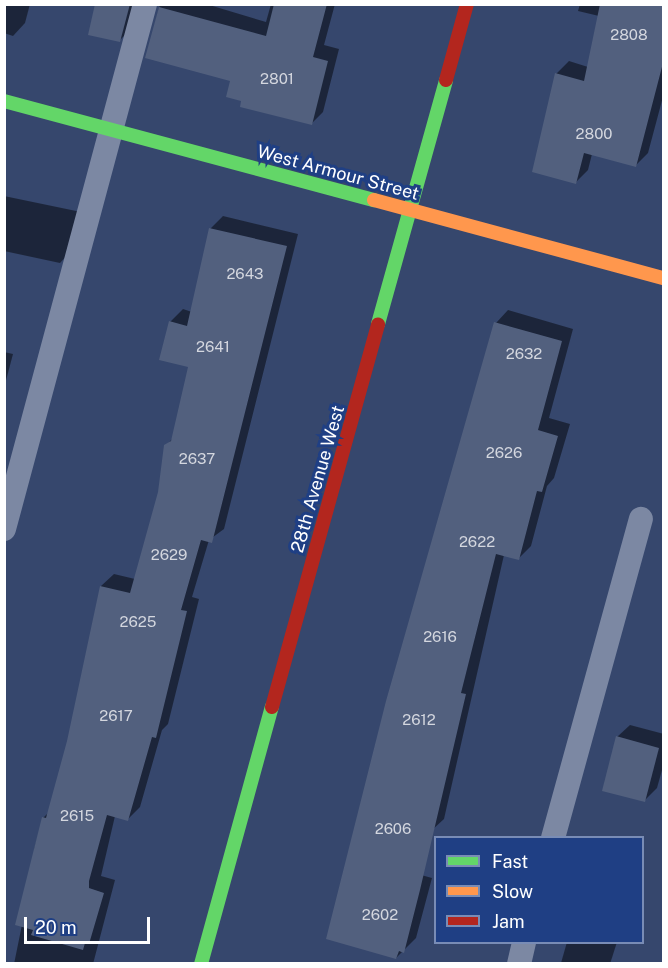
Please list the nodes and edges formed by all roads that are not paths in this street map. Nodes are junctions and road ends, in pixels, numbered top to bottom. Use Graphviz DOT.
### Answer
graph roads {
  1 [pos="145,4"];
  2 [pos="467,4"];
  3 [pos="4,101"];
  4 [pos="111,130"];
  5 [pos="412,211"];
  6 [pos="663,278"];
  7 [pos="641,519"];
  8 [pos="4,529"];
  9 [pos="554,836"];
  10 [pos="524,944"];
  11 [pos="201,963"];
  12 [pos="519,963"];
  1 -- 4 [label="lane"];
  2 -- 5 [label="street, 28th Avenue West"];
  3 -- 4 [label="street, West Armour Street"];
  4 -- 5 [label="street, West Armour Street"];
  4 -- 8 [label="lane"];
  5 -- 6 [label="street, West Armour Street"];
  5 -- 11 [label="street, 28th Avenue West"];
  7 -- 9 [label="lane"];
  10 -- 12 [label="lane"];
}
